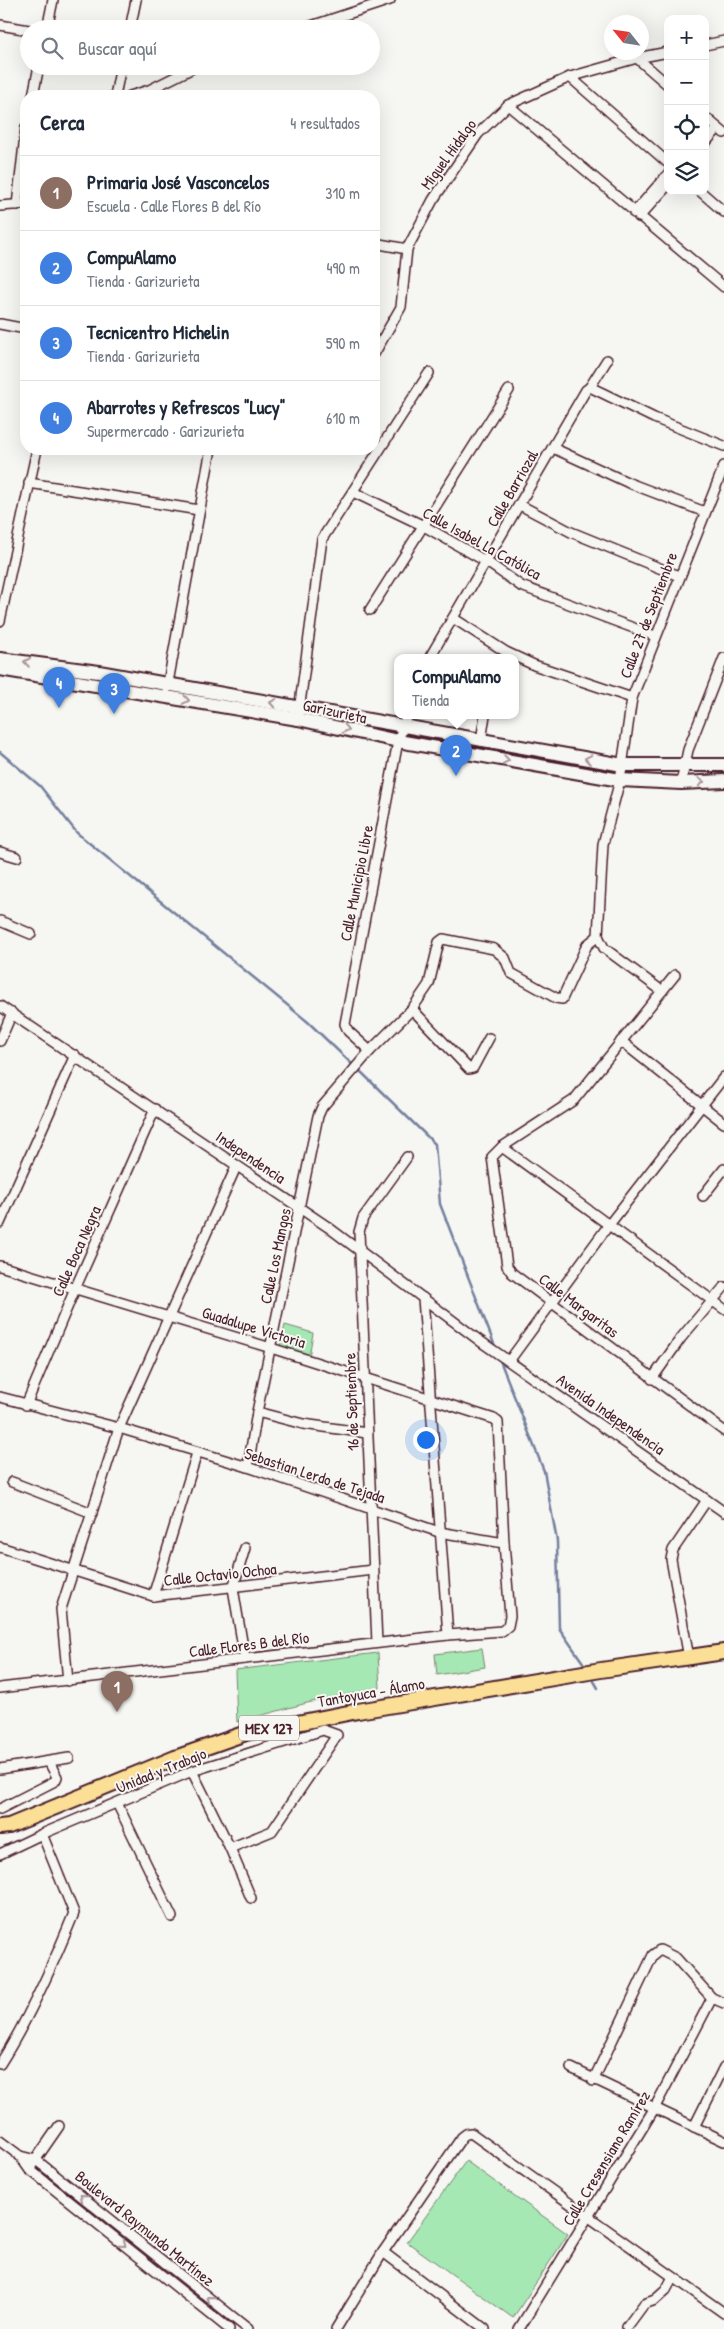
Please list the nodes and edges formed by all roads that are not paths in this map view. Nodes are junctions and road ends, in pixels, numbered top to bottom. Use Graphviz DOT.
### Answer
graph roads {
  1 [pos="53,0"];
  2 [pos="136,0"];
  3 [pos="390,0"];
  4 [pos="49,20"];
  5 [pos="132,20"];
  6 [pos="329,20"];
  7 [pos="0,25"];
  8 [pos="20,28"];
  9 [pos="724,41"];
  10 [pos="709,44"];
  11 [pos="664,53"];
  12 [pos="649,56"];
  13 [pos="630,60"];
  14 [pos="639,60"];
  15 [pos="37,75"];
  16 [pos="120,75"];
  17 [pos="179,75"];
  18 [pos="570,77"];
  19 [pos="664,82"];
  20 [pos="34,90"];
  21 [pos="116,90"];
  22 [pos="148,90"];
  23 [pos="508,105"];
  24 [pos="664,159"];
  25 [pos="664,179"];
  26 [pos="664,189"];
  27 [pos="705,195"];
  28 [pos="20,204"];
  29 [pos="0,206"];
  30 [pos="724,212"];
  31 [pos="636,215"];
  32 [pos="380,245"];
  33 [pos="407,249"];
  34 [pos="724,287"];
  35 [pos="0,324"];
  36 [pos="20,328"];
  37 [pos="380,344"];
  38 [pos="607,360"];
  39 [pos="429,373"];
  40 [pos="590,387"];
  41 [pos="509,390"];
  42 [pos="724,446"];
  43 [pos="553,448"];
  44 [pos="380,450"];
  45 [pos="36,455"];
  46 [pos="210,455"];
  47 [pos="377,455"];
  48 [pos="724,466"];
  49 [pos="29,483"];
  50 [pos="353,492"];
  51 [pos="520,505"];
  52 [pos="199,510"];
  53 [pos="705,512"];
  54 [pos="424,526"];
  55 [pos="487,562"];
  56 [pos="679,576"];
  57 [pos="370,610"];
  58 [pos="453,618"];
  59 [pos="0,621"];
  60 [pos="655,636"];
  61 [pos="432,654"];
  62 [pos="504,654"];
  63 [pos="724,658"];
  64 [pos="0,659"];
  65 [pos="519,660"];
  66 [pos="0,669"];
  67 [pos="167,690"];
  68 [pos="632,698"];
  69 [pos="299,713"];
  70 [pos="484,719"];
  71 [pos="405,720"];
  72 [pos="398,741"];
  73 [pos="481,741"];
  74 [pos="623,765"];
  75 [pos="724,765"];
  76 [pos="684,766"];
  77 [pos="620,780"];
  78 [pos="724,781"];
  79 [pos="680,782"];
  80 [pos="0,852"];
  81 [pos="16,856"];
  82 [pos="0,921"];
  83 [pos="31,934"];
  84 [pos="598,936"];
  85 [pos="675,975"];
  86 [pos="662,991"];
  87 [pos="0,1006"];
  88 [pos="412,1009"];
  89 [pos="12,1013"];
  90 [pos="489,1038"];
  91 [pos="0,1041"];
  92 [pos="621,1041"];
  93 [pos="75,1055"];
  94 [pos="368,1055"];
  95 [pos="724,1077"];
  96 [pos="702,1104"];
  97 [pos="155,1109"];
  98 [pos="724,1123"];
  99 [pos="502,1147"];
  100 [pos="407,1157"];
  101 [pos="236,1167"];
  102 [pos="724,1169"];
  103 [pos="704,1196"];
  104 [pos="300,1208"];
  105 [pos="0,1222"];
  106 [pos="608,1226"];
  107 [pos="359,1249"];
  108 [pos="0,1266"];
  109 [pos="724,1288"];
  110 [pos="75,1289"];
  111 [pos="423,1298"];
  112 [pos="713,1300"];
  113 [pos="550,1303"];
  114 [pos="724,1308"];
  115 [pos="169,1317"];
  116 [pos="480,1341"];
  117 [pos="271,1348"];
  118 [pos="507,1359"];
  119 [pos="365,1378"];
  120 [pos="652,1379"];
  121 [pos="0,1397"];
  122 [pos="429,1398"];
  123 [pos="26,1405"];
  124 [pos="257,1412"];
  125 [pos="118,1428"];
  126 [pos="724,1431"];
  127 [pos="367,1434"];
  128 [pos="197,1453"];
  129 [pos="248,1467"];
  130 [pos="12,1482"];
  131 [pos="707,1500"];
  132 [pos="371,1509"];
  133 [pos="92,1512"];
  134 [pos="724,1512"];
  135 [pos="439,1532"];
  136 [pos="504,1543"];
  137 [pos="0,1547"];
  138 [pos="245,1548"];
  139 [pos="73,1569"];
  140 [pos="373,1570"];
  141 [pos="232,1588"];
  142 [pos="153,1596"];
  143 [pos="448,1635"];
  144 [pos="377,1643"];
  145 [pos="724,1652"];
  146 [pos="689,1658"];
  147 [pos="245,1659"];
  148 [pos="68,1681"];
  149 [pos="0,1688"];
  150 [pos="69,1758"];
  151 [pos="50,1762"];
  152 [pos="0,1769"];
  153 [pos="192,1771"];
  154 [pos="117,1803"];
  155 [pos="0,1809"];
  156 [pos="3,1828"];
  157 [pos="42,1834"];
  158 [pos="230,1848"];
  159 [pos="0,1854"];
  160 [pos="251,1898"];
  161 [pos="172,1917"];
  162 [pos="712,1998"];
  163 [pos="724,2003"];
  164 [pos="0,2064"];
  165 [pos="724,2067"];
  166 [pos="570,2068"];
  167 [pos="594,2081"];
  168 [pos="654,2109"];
  169 [pos="59,2126"];
  170 [pos="694,2127"];
  171 [pos="0,2140"];
  172 [pos="724,2142"];
  173 [pos="20,2156"];
  174 [pos="36,2160"];
  175 [pos="29,2169"];
  176 [pos="588,2217"];
  177 [pos="383,2252"];
  178 [pos="179,2274"];
  179 [pos="673,2277"];
  180 [pos="172,2283"];
  181 [pos="724,2313"];
  182 [pos="627,2327"];
  183 [pos="229,2329"];
  184 [pos="248,2329"];
  185 [pos="336,2329"];
  186 [pos="485,2329"];
  187 [pos="519,2329"];
  1 -- 4 [label="street"];
  2 -- 5 [label="street"];
  3 -- 6 [label="street"];
  7 -- 8 [label="street"];
  9 -- 10 [label="street"];
  11 -- 12 [label="street, Miguel Hidalgo"];
  13 -- 18 [label="street, Miguel Hidalgo"];
  14 -- 19 [label="street"];
  15 -- 20 [label="street"];
  16 -- 21 [label="street"];
  17 -- 22 [label="street"];
  18 -- 23 [label="street, Miguel Hidalgo"];
  18 -- 24 [label="street"];
  23 -- 31 [label="street"];
  23 -- 33 [label="street, Miguel Hidalgo"];
  25 -- 31 [label="street"];
  26 -- 31 [label="street"];
  27 -- 30 [label="street"];
  28 -- 29 [label="street"];
  31 -- 34 [label="street"];
  32 -- 33 [label="street"];
  33 -- 37 [label="street, Miguel Hidalgo"];
  35 -- 36 [label="street"];
  38 -- 40 [label="street, Calle Barriozal"];
  39 -- 44 [label="street"];
  40 -- 42 [label="street"];
  40 -- 43 [label="street, Calle Barriozal"];
  41 -- 54 [label="street"];
  43 -- 51 [label="street, Calle Barriozal"];
  43 -- 53 [label="street"];
  45 -- 49 [label="street"];
  46 -- 52 [label="street"];
  47 -- 50 [label="street"];
  48 -- 53 [label="street, Calle 27 de Septiembre"];
  49 -- 52 [label="street"];
  49 -- 59 [label="street"];
  50 -- 54 [label="street, Calle Isabel La Católica"];
  50 -- 69 [label="street"];
  51 -- 55 [label="street, Calle Barriozal"];
  51 -- 56 [label="street"];
  52 -- 67 [label="street"];
  53 -- 56 [label="street, Calle 27 de Septiembre"];
  54 -- 55 [label="street, Calle Isabel La Católica"];
  54 -- 57 [label="street"];
  55 -- 58 [label="street, Calle Barriozal"];
  55 -- 60 [label="street, Calle Isabel La Católica"];
  56 -- 60 [label="street, Calle 27 de Septiembre"];
  58 -- 61 [label="street, Calle Barriozal"];
  58 -- 62 [label="street"];
  60 -- 68 [label="street, Calle 27 de Septiembre"];
  63 -- 76 [label="street"];
  67 -- 64 [label="main road, Garizurieta, one-way"];
  65 -- 68 [label="street"];
  66 -- 67 [label="main road, Garizurieta"];
  67 -- 69 [label="main road, Garizurieta"];
  68 -- 74 [label="street, Calle 27 de Septiembre"];
  69 -- 71 [label="main road, Garizurieta"];
  69 -- 72 [label="main road, Garizurieta, one-way"];
  70 -- 73 [label="street"];
  71 -- 72 [label="street"];
  71 -- 73 [label="main road, Garizurieta"];
  72 -- 77 [label="main road, Garizurieta, one-way"];
  72 -- 94 [label="street, Calle Municipio Libre"];
  74 -- 73 [label="main road, Garizurieta, one-way"];
  74 -- 76 [label="main road, Garizurieta"];
  74 -- 77 [label="street, Calle 27 de Septiembre"];
  75 -- 76 [label="main road, Garizurieta"];
  76 -- 79 [label="street"];
  77 -- 79 [label="main road, Garizurieta"];
  77 -- 84 [label="street, Calle 27 de Septiembre"];
  79 -- 78 [label="main road, Garizurieta, one-way"];
  80 -- 81 [label="street"];
  82 -- 83 [label="street"];
  84 -- 86 [label="street"];
  84 -- 88 [label="street, Calle Los Mangos"];
  85 -- 86 [label="street"];
  86 -- 92 [label="street"];
  87 -- 89 [label="street, Independencia"];
  88 -- 90 [label="street"];
  88 -- 94 [label="street, Calle Los Mangos"];
  89 -- 91 [label="street"];
  89 -- 93 [label="street, Independencia"];
  92 -- 96 [label="street"];
  92 -- 99 [label="street"];
  93 -- 97 [label="street, Independencia"];
  93 -- 105 [label="street"];
  94 -- 104 [label="street, Calle Los Mangos"];
  95 -- 96 [label="street"];
  96 -- 98 [label="street"];
  96 -- 106 [label="street"];
  97 -- 101 [label="street, Independencia"];
  97 -- 110 [label="street, Calle Boca Negra"];
  99 -- 106 [label="street"];
  99 -- 113 [label="street, Calle Margaritas"];
  100 -- 107 [label="street, 16 de Septiembre"];
  101 -- 104 [label="street, Independencia"];
  101 -- 115 [label="street"];
  102 -- 103 [label="street"];
  104 -- 107 [label="street, Independencia"];
  104 -- 117 [label="street, Calle Los Mangos"];
  106 -- 112 [label="street"];
  106 -- 113 [label="street"];
  107 -- 111 [label="street, Independencia"];
  107 -- 119 [label="street, 16 de Septiembre"];
  108 -- 110 [label="street, Guadalupe Victoria"];
  109 -- 112 [label="street"];
  110 -- 115 [label="street, Guadalupe Victoria"];
  110 -- 123 [label="street, Calle Boca Negra"];
  111 -- 116 [label="street, Independencia"];
  111 -- 122 [label="street"];
  112 -- 114 [label="street"];
  112 -- 120 [label="street"];
  113 -- 118 [label="street"];
  113 -- 120 [label="street, Calle Margaritas"];
  115 -- 117 [label="street, Guadalupe Victoria"];
  115 -- 125 [label="street"];
  116 -- 118 [label="street, Avenida Independencia"];
  117 -- 119 [label="street, Guadalupe Victoria"];
  117 -- 124 [label="street, Calle Los Mangos"];
  118 -- 131 [label="street, Avenida Independencia"];
  119 -- 122 [label="street, Guadalupe Victoria"];
  119 -- 127 [label="street, 16 de Septiembre"];
  120 -- 126 [label="street, Calle Margaritas"];
  121 -- 123 [label="street, Sebastian Lerdo de Tejada"];
  122 -- 135 [label="street"];
  122 -- 136 [label="street, Guadalupe Victoria"];
  123 -- 125 [label="street, Sebastian Lerdo de Tejada"];
  124 -- 127 [label="street"];
  124 -- 129 [label="street, Calle Los Mangos"];
  125 -- 128 [label="street, Sebastian Lerdo de Tejada"];
  125 -- 133 [label="street"];
  127 -- 132 [label="street, 16 de Septiembre"];
  128 -- 129 [label="street, Sebastian Lerdo de Tejada"];
  128 -- 142 [label="street"];
  129 -- 132 [label="street, Sebastian Lerdo de Tejada"];
  130 -- 133 [label="street"];
  131 -- 134 [label="street, Avenida Independencia"];
  131 -- 146 [label="street"];
  132 -- 135 [label="street, Sebastian Lerdo de Tejada"];
  132 -- 140 [label="street, 16 de Septiembre"];
  133 -- 139 [label="street"];
  135 -- 136 [label="street, Sebastian Lerdo de Tejada"];
  135 -- 143 [label="street"];
  136 -- 143 [label="street, Calle Flores B del Río"];
  137 -- 139 [label="street, Calle Octavio Ochoa"];
  138 -- 141 [label="street"];
  139 -- 142 [label="street, Calle Octavio Ochoa"];
  139 -- 148 [label="street"];
  140 -- 141 [label="street, Calle Octavio Ochoa"];
  140 -- 144 [label="street, 16 de Septiembre"];
  141 -- 142 [label="street, Calle Octavio Ochoa"];
  141 -- 147 [label="street"];
  143 -- 144 [label="street, Calle Flores B del Río"];
  144 -- 147 [label="street, Calle Flores B del Río"];
  145 -- 146 [label="main road, Tantoyuca - Álamo / MEX 127"];
  146 -- 156 [label="main road, Tantoyuca - Álamo / MEX 127"];
  147 -- 148 [label="street, Calle Flores B del Río"];
  148 -- 149 [label="street, Calle Flores B del Río"];
  150 -- 151 [label="street"];
  151 -- 152 [label="street"];
  151 -- 155 [label="street"];
  153 -- 154 [label="street, Unidad y Trabajo"];
  153 -- 158 [label="street"];
  153 -- 158 [label="street, Unidad y Trabajo"];
  154 -- 157 [label="street, Unidad y Trabajo"];
  154 -- 161 [label="street"];
  157 -- 159 [label="street, Unidad y Trabajo"];
  157 -- 164 [label="street"];
  158 -- 160 [label="street"];
  162 -- 163 [label="street"];
  162 -- 167 [label="street"];
  162 -- 168 [label="street, Calle Cresensiano Ramírez"];
  165 -- 170 [label="street"];
  166 -- 167 [label="street"];
  167 -- 168 [label="street"];
  168 -- 170 [label="street"];
  168 -- 176 [label="street, Calle Cresensiano Ramírez"];
  169 -- 174 [label="street"];
  170 -- 172 [label="street"];
  171 -- 173 [label="street, Boulevard Raymundo Martínez"];
  173 -- 174 [label="street, Boulevard Raymundo Martínez"];
  173 -- 175 [label="street, Boulevard Raymundo Martínez"];
  174 -- 175 [label="street"];
  178 -- 174 [label="street, Boulevard Raymundo Martínez, one-way"];
  175 -- 180 [label="street, Boulevard Raymundo Martínez, one-way"];
  176 -- 177 [label="street"];
  176 -- 179 [label="street"];
  176 -- 187 [label="street, Calle Cresensiano Ramírez"];
  177 -- 185 [label="street"];
  177 -- 186 [label="street"];
  178 -- 180 [label="street"];
  184 -- 178 [label="street, Boulevard Raymundo Martínez, one-way"];
  179 -- 181 [label="street"];
  179 -- 182 [label="street"];
  180 -- 183 [label="street, Boulevard Raymundo Martínez"];
}
